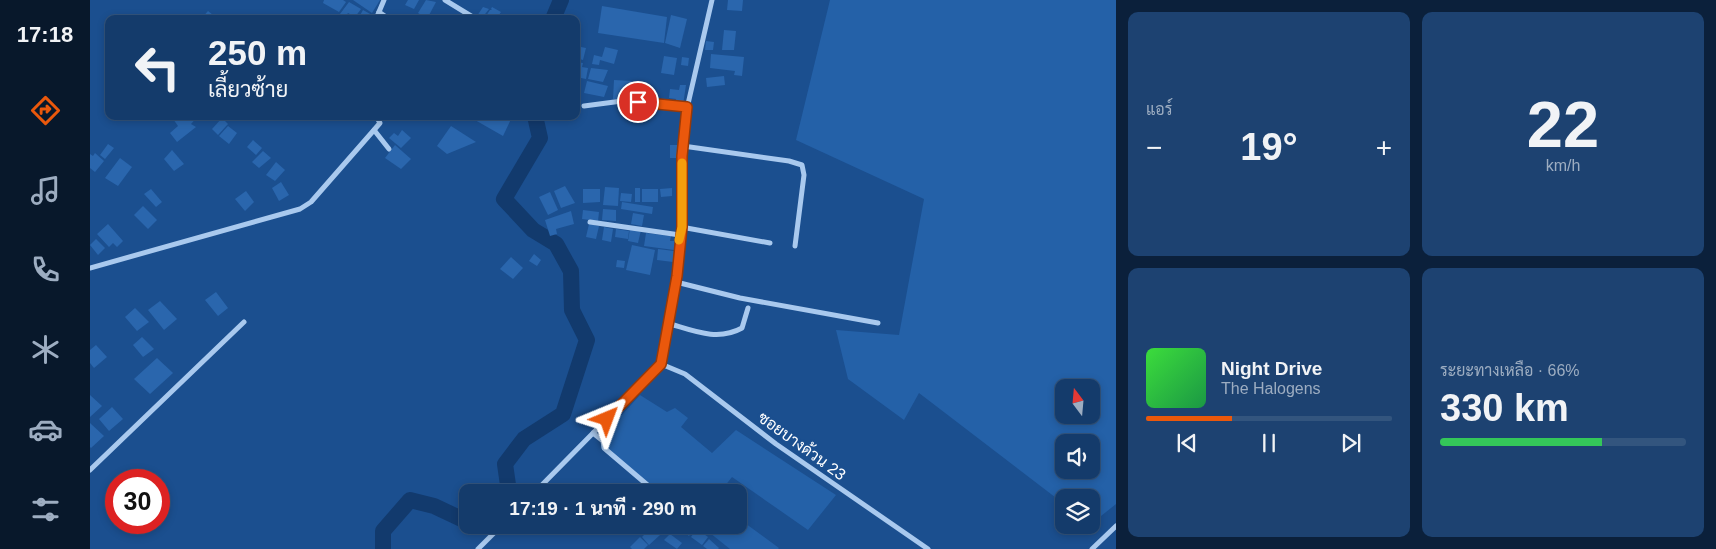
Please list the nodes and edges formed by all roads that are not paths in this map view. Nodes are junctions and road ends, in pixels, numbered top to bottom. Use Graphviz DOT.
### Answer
graph roads {
  1 [pos="384,0"];
  2 [pos="445,0"];
  3 [pos="712,0"];
  4 [pos="379,12"];
  5 [pos="378,15"];
  6 [pos="383,15"];
  7 [pos="469,15"];
  8 [pos="584,106"];
  9 [pos="687,107"];
  10 [pos="378,120"];
  11 [pos="374,130"];
  12 [pos="683,146"];
  13 [pos="389,149"];
  14 [pos="590,222"];
  15 [pos="682,227"];
  16 [pos="680,235"];
  17 [pos="770,243"];
  18 [pos="795,246"];
  19 [pos="90,268"];
  20 [pos="676,282"];
  21 [pos="748,308"];
  22 [pos="244,322"];
  23 [pos="667,323"];
  24 [pos="878,323"];
  25 [pos="661,364"];
  26 [pos="593,433"];
  27 [pos="90,470"];
  28 [pos="543,484"];
  29 [pos="646,484"];
  30 [pos="1116,526"];
  31 [pos="493,534"];
  32 [pos="478,549"];
  33 [pos="928,549"];
  34 [pos="1092,549"];
  1 -- 4 [label="street"];
  2 -- 7 [label="street"];
  3 -- 9 [label="street"];
  4 -- 5 [label="street"];
  4 -- 6 [label="street"];
  8 -- 9 [label="street"];
  9 -- 12 [label="street"];
  10 -- 11 [label="street"];
  11 -- 13 [label="street"];
  11 -- 19 [label="street"];
  12 -- 15 [label="street"];
  12 -- 18 [label="street"];
  14 -- 16 [label="street"];
  15 -- 16 [label="street"];
  15 -- 17 [label="street"];
  16 -- 20 [label="street"];
  20 -- 23 [label="street"];
  20 -- 24 [label="street"];
  21 -- 23 [label="street"];
  22 -- 27 [label="street"];
  23 -- 25 [label="street"];
  25 -- 26 [label="street"];
  25 -- 33 [label="street, ซอยบางด้วน 23"];
  26 -- 28 [label="street"];
  26 -- 29 [label="street"];
  30 -- 34 [label="street"];
  31 -- 32 [label="street"];
}
